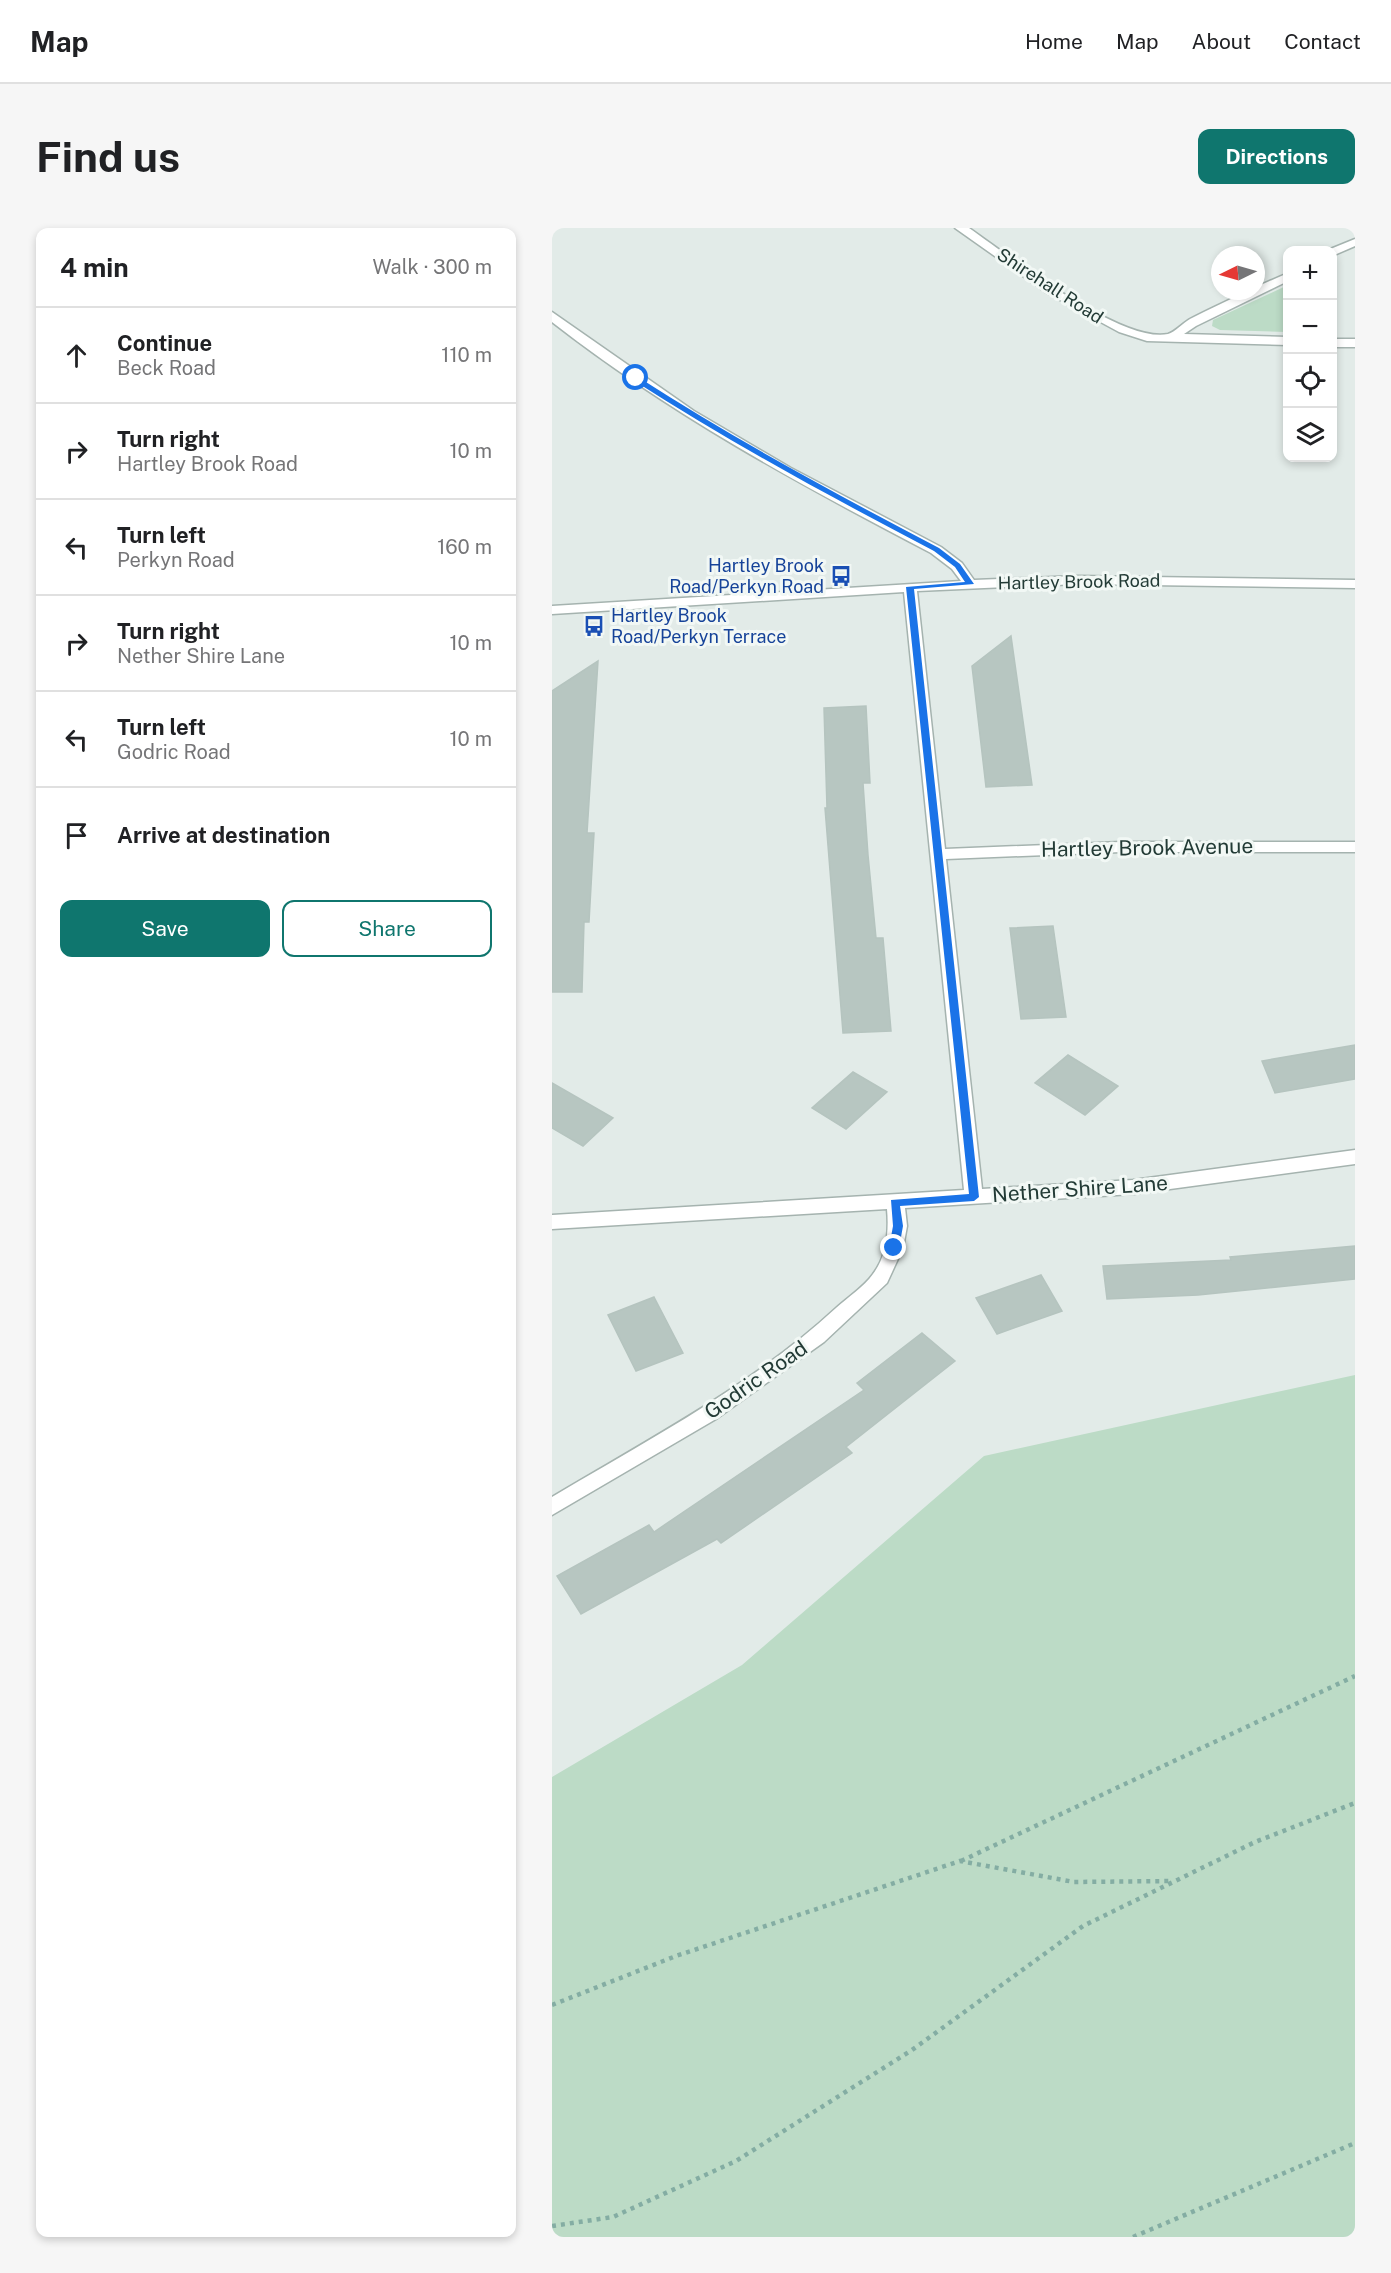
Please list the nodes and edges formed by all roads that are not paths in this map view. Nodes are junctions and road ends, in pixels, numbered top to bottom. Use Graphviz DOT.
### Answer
graph roads {
  1 [pos="961,228"];
  2 [pos="1355,242"];
  3 [pos="1337,251"];
  4 [pos="1283,278"];
  5 [pos="552,316"];
  6 [pos="1171,338"];
  7 [pos="1283,341"];
  8 [pos="1337,343"];
  9 [pos="1355,343"];
  10 [pos="970,584"];
  11 [pos="1355,584"];
  12 [pos="910,587"];
  13 [pos="552,610"];
  14 [pos="1355,847"];
  15 [pos="938,854"];
  16 [pos="1355,1156"];
  17 [pos="974,1197"];
  18 [pos="895,1202"];
  19 [pos="552,1222"];
  20 [pos="552,1507"];
  1 -- 6 [label="street, Shirehall Road"];
  2 -- 3 [label="street"];
  4 -- 6 [label="street"];
  5 -- 10 [label="street"];
  6 -- 7 [label="street, Shirehall Road"];
  8 -- 9 [label="street"];
  10 -- 11 [label="street, Hartley Brook Road"];
  10 -- 12 [label="street, Hartley Brook Road"];
  12 -- 13 [label="street, Hartley Brook Road"];
  12 -- 15 [label="street"];
  14 -- 15 [label="street, Hartley Brook Avenue"];
  15 -- 17 [label="street"];
  16 -- 17 [label="street, Nether Shire Lane"];
  17 -- 18 [label="street, Nether Shire Lane"];
  18 -- 19 [label="street, Nether Shire Lane"];
  18 -- 20 [label="street, Godric Road"];
}
